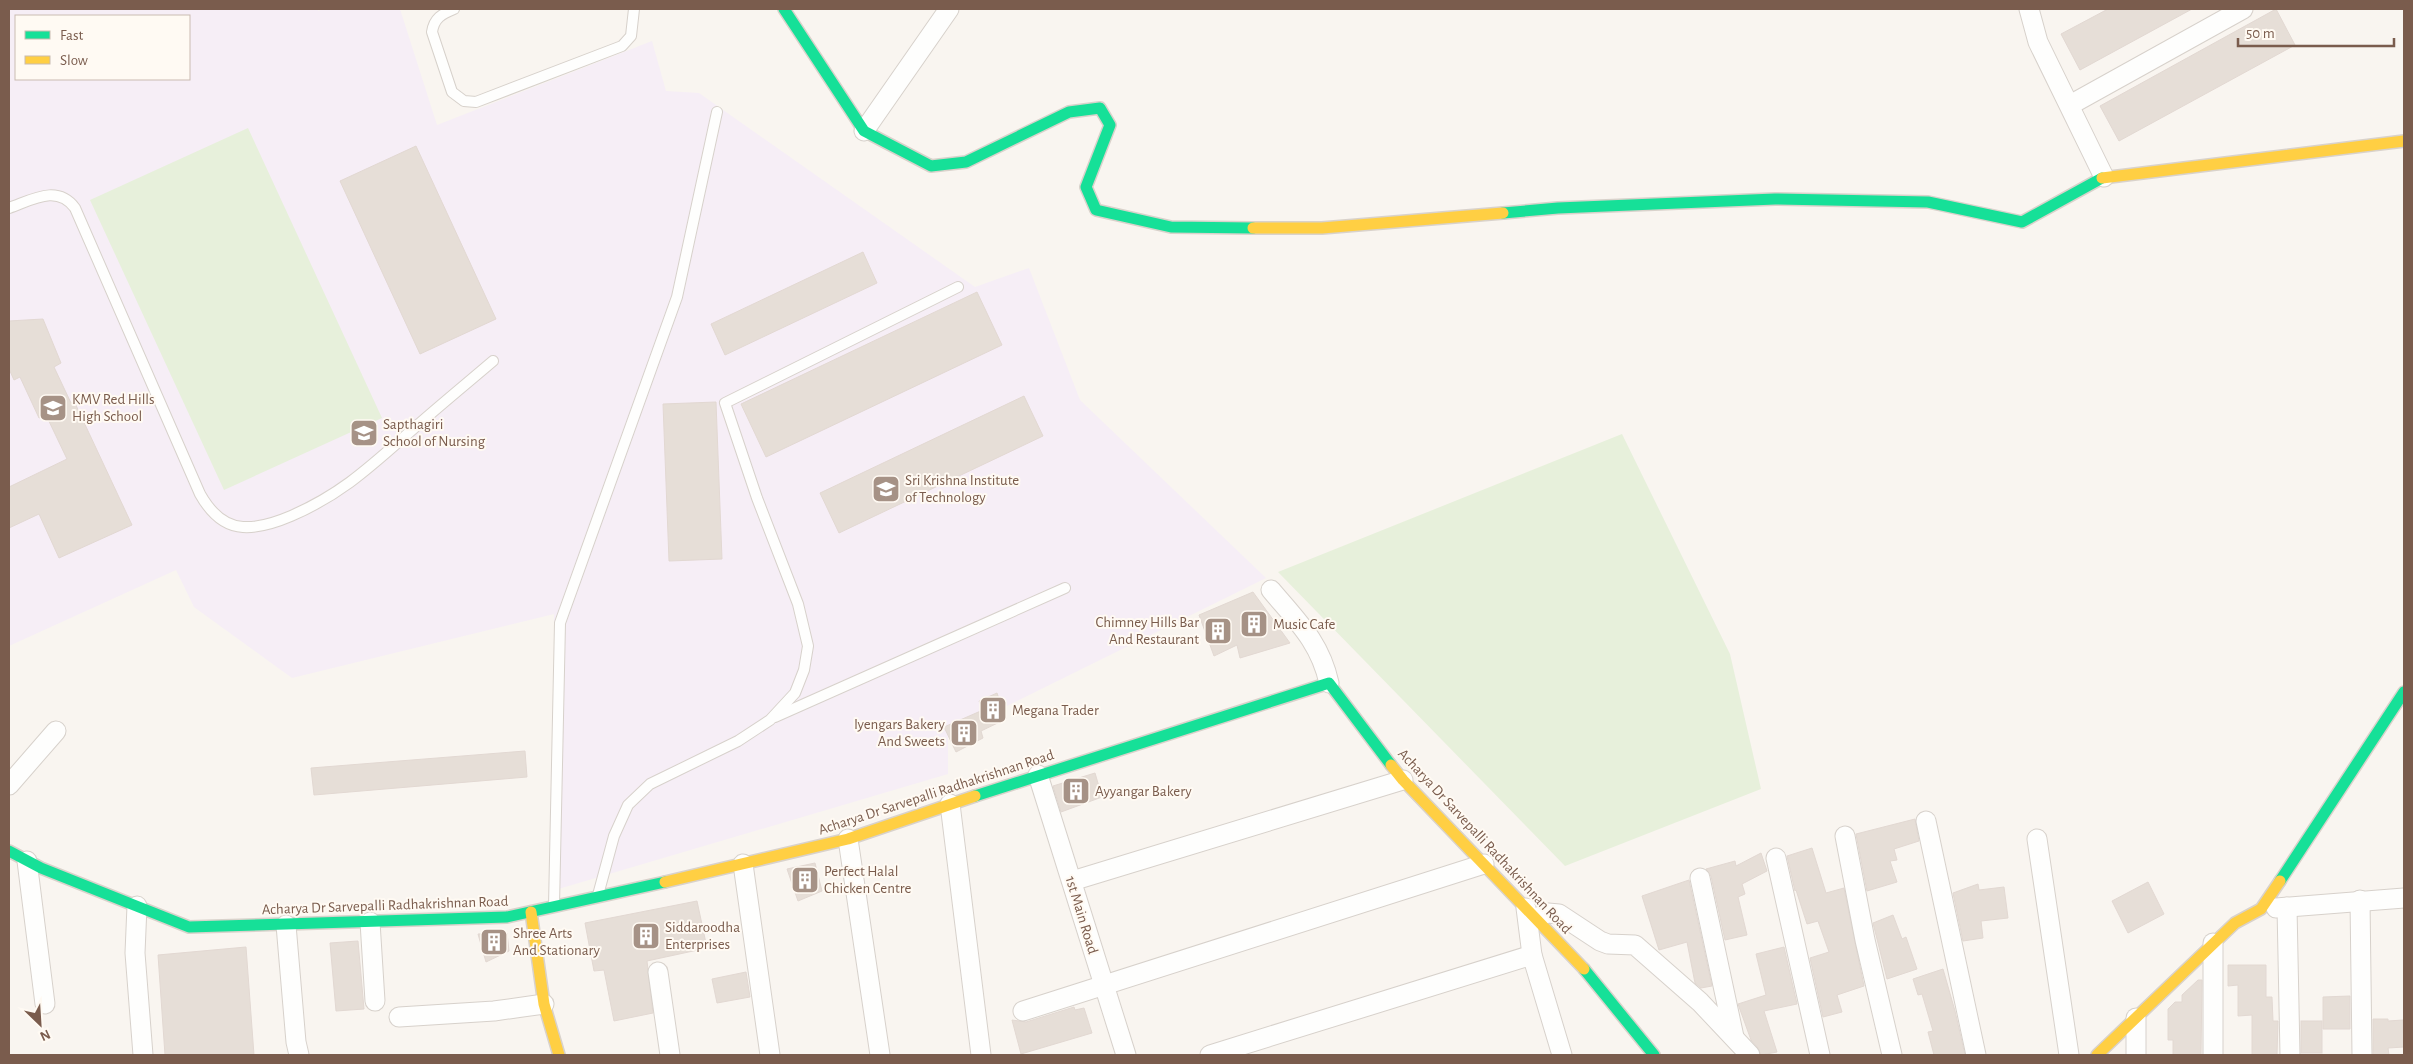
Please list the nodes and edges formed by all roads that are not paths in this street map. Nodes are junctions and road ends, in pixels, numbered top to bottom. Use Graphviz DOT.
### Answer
graph roads {
  1 [pos="454,9"];
  2 [pos="634,9"];
  3 [pos="784,9"];
  4 [pos="949,9"];
  5 [pos="2029,9"];
  6 [pos="2243,9"];
  7 [pos="2070,106"];
  8 [pos="717,112"];
  9 [pos="864,130"];
  10 [pos="2404,141"];
  11 [pos="2104,177"];
  12 [pos="9,208"];
  13 [pos="958,287"];
  14 [pos="493,361"];
  15 [pos="1065,588"];
  16 [pos="1271,590"];
  17 [pos="1329,683"];
  18 [pos="2404,692"];
  19 [pos="770,720"];
  20 [pos="56,732"];
  21 [pos="1038,775"];
  22 [pos="1403,780"];
  23 [pos="9,785"];
  24 [pos="950,804"];
  25 [pos="1926,821"];
  26 [pos="1845,836"];
  27 [pos="848,839"];
  28 [pos="2037,839"];
  29 [pos="9,851"];
  30 [pos="1776,858"];
  31 [pos="27,861"];
  32 [pos="743,864"];
  33 [pos="1484,864"];
  34 [pos="1700,878"];
  35 [pos="1072,881"];
  36 [pos="597,898"];
  37 [pos="2404,898"];
  38 [pos="2360,900"];
  39 [pos="137,906"];
  40 [pos="554,907"];
  41 [pos="2287,907"];
  42 [pos="2261,909"];
  43 [pos="531,912"];
  44 [pos="1531,913"];
  45 [pos="370,922"];
  46 [pos="286,925"];
  47 [pos="2213,943"];
  48 [pos="1532,955"];
  49 [pos="658,972"];
  50 [pos="1104,984"];
  51 [pos="375,1001"];
  52 [pos="45,1004"];
  53 [pos="544,1004"];
  54 [pos="1024,1011"];
  55 [pos="399,1017"];
  56 [pos="2136,1018"];
  57 [pos="1734,1038"];
  58 [pos="1559,1054"];
  59 [pos="143,1055"];
  60 [pos="299,1055"];
  61 [pos="559,1055"];
  62 [pos="670,1055"];
  63 [pos="770,1055"];
  64 [pos="880,1055"];
  65 [pos="981,1055"];
  66 [pos="1126,1055"];
  67 [pos="1210,1055"];
  68 [pos="1654,1055"];
  69 [pos="1750,1055"];
  70 [pos="1820,1055"];
  71 [pos="1892,1055"];
  72 [pos="1976,1055"];
  73 [pos="2069,1055"];
  74 [pos="2097,1055"];
  75 [pos="2136,1055"];
  76 [pos="2213,1055"];
  77 [pos="2290,1055"];
  78 [pos="2362,1055"];
  1 -- 2 [label="lane"];
  3 -- 9 [label="street"];
  4 -- 9 [label="street"];
  5 -- 7 [label="street"];
  6 -- 7 [label="street"];
  7 -- 11 [label="street"];
  8 -- 40 [label="lane"];
  9 -- 11 [label="street"];
  10 -- 11 [label="street"];
  12 -- 14 [label="lane"];
  13 -- 19 [label="lane"];
  15 -- 19 [label="lane"];
  16 -- 17 [label="street"];
  17 -- 21 [label="street, Acharya Dr Sarvepalli Radhakrishnan Road"];
  17 -- 22 [label="street, Acharya Dr Sarvepalli Radhakrishnan Road"];
  18 -- 42 [label="street"];
  19 -- 36 [label="lane"];
  20 -- 23 [label="street"];
  21 -- 24 [label="street, Acharya Dr Sarvepalli Radhakrishnan Road"];
  21 -- 35 [label="street, 1st Main Road"];
  22 -- 33 [label="street, Acharya Dr Sarvepalli Radhakrishnan Road"];
  22 -- 35 [label="street"];
  24 -- 27 [label="street, Acharya Dr Sarvepalli Radhakrishnan Road"];
  24 -- 65 [label="street"];
  25 -- 72 [label="street"];
  26 -- 71 [label="street"];
  27 -- 32 [label="street, Acharya Dr Sarvepalli Radhakrishnan Road"];
  27 -- 64 [label="street"];
  28 -- 73 [label="street"];
  29 -- 31 [label="street, Acharya Dr Sarvepalli Radhakrishnan Road"];
  30 -- 70 [label="street"];
  31 -- 39 [label="street, Acharya Dr Sarvepalli Radhakrishnan Road"];
  31 -- 52 [label="street"];
  32 -- 36 [label="street, Acharya Dr Sarvepalli Radhakrishnan Road"];
  32 -- 63 [label="street"];
  33 -- 44 [label="street, Acharya Dr Sarvepalli Radhakrishnan Road"];
  33 -- 50 [label="street"];
  34 -- 57 [label="street"];
  35 -- 50 [label="street, 1st Main Road"];
  36 -- 40 [label="street, Acharya Dr Sarvepalli Radhakrishnan Road"];
  37 -- 38 [label="street"];
  38 -- 41 [label="street"];
  38 -- 78 [label="street"];
  39 -- 46 [label="street, Acharya Dr Sarvepalli Radhakrishnan Road"];
  39 -- 59 [label="street"];
  40 -- 43 [label="street, Acharya Dr Sarvepalli Radhakrishnan Road"];
  41 -- 42 [label="street"];
  41 -- 77 [label="street"];
  42 -- 47 [label="street"];
  43 -- 45 [label="street, Acharya Dr Sarvepalli Radhakrishnan Road"];
  43 -- 53 [label="street"];
  44 -- 48 [label="street"];
  44 -- 57 [label="street"];
  44 -- 68 [label="street, Acharya Dr Sarvepalli Radhakrishnan Road"];
  45 -- 46 [label="street, Acharya Dr Sarvepalli Radhakrishnan Road"];
  45 -- 51 [label="street"];
  46 -- 60 [label="street"];
  47 -- 56 [label="street"];
  47 -- 76 [label="street"];
  48 -- 58 [label="street"];
  48 -- 67 [label="street"];
  49 -- 62 [label="street"];
  50 -- 54 [label="street"];
  50 -- 66 [label="street, 1st Main Road"];
  53 -- 55 [label="street"];
  53 -- 61 [label="street"];
  56 -- 74 [label="street"];
  56 -- 75 [label="street"];
  57 -- 69 [label="street"];
}
